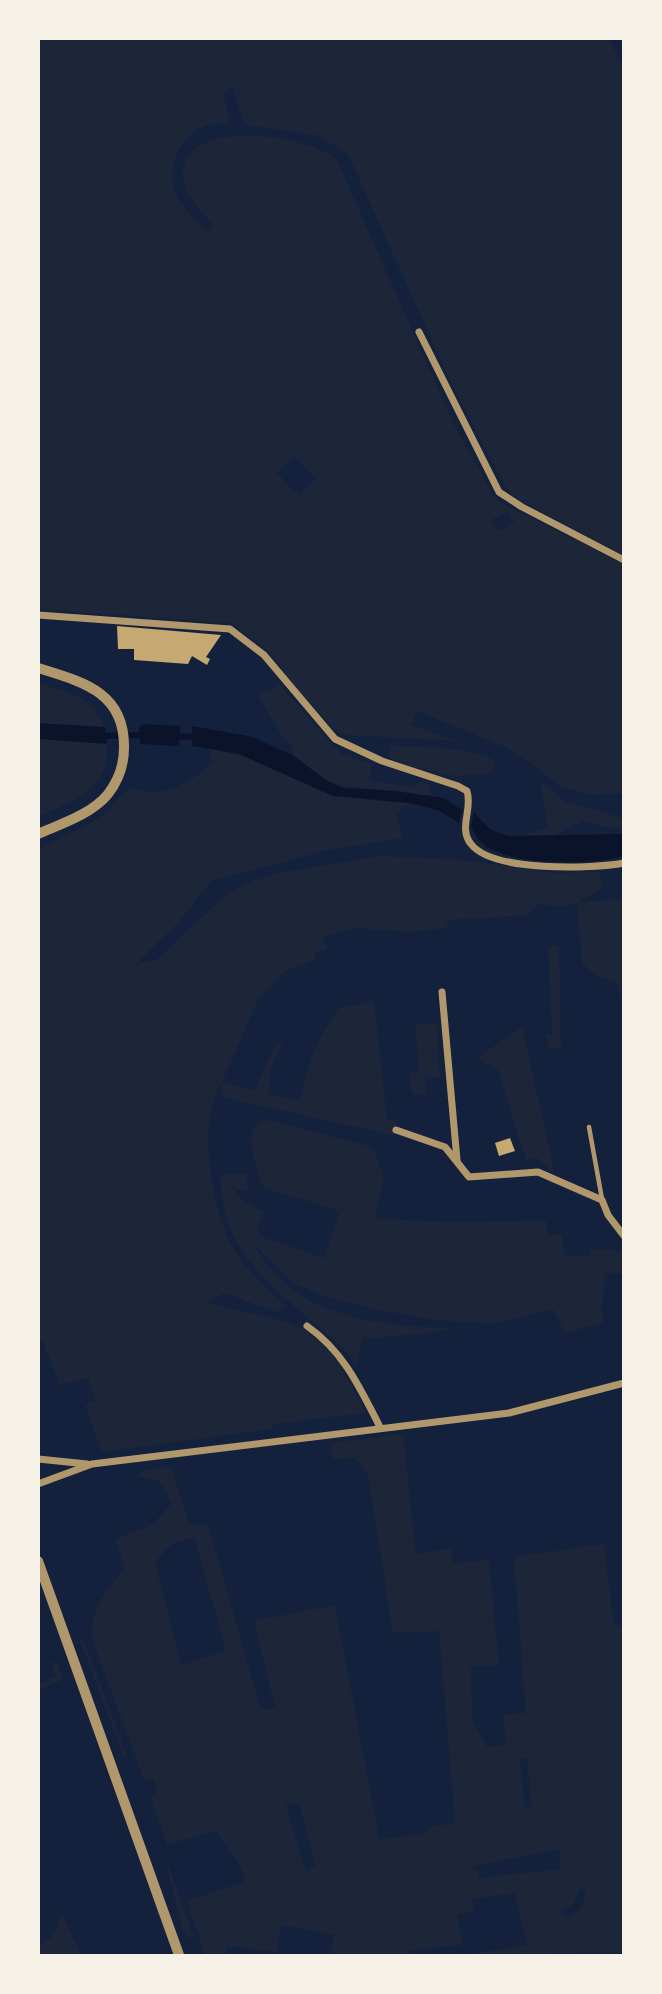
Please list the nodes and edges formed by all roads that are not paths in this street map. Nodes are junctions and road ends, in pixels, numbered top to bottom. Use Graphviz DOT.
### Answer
graph roads {
  1 [pos="419,332"];
  2 [pos="624,559"];
  3 [pos="38,615"];
  4 [pos="38,668"];
  5 [pos="38,834"];
  6 [pos="624,863"];
  7 [pos="442,992"];
  8 [pos="589,1127"];
  9 [pos="396,1130"];
  10 [pos="457,1161"];
  11 [pos="602,1200"];
  12 [pos="624,1236"];
  13 [pos="307,1326"];
  14 [pos="624,1383"];
  15 [pos="380,1427"];
  16 [pos="38,1459"];
  17 [pos="92,1464"];
  18 [pos="38,1484"];
  19 [pos="38,1561"];
  20 [pos="179,1955"];
  1 -- 2 [label="street"];
  3 -- 6 [label="street"];
  4 -- 5 [label="street"];
  7 -- 10 [label="street"];
  8 -- 11 [label="lane"];
  9 -- 10 [label="street"];
  10 -- 11 [label="street"];
  11 -- 12 [label="street"];
  13 -- 15 [label="street"];
  14 -- 15 [label="street"];
  15 -- 17 [label="street"];
  16 -- 17 [label="street"];
  17 -- 18 [label="street"];
  19 -- 20 [label="street"];
}
